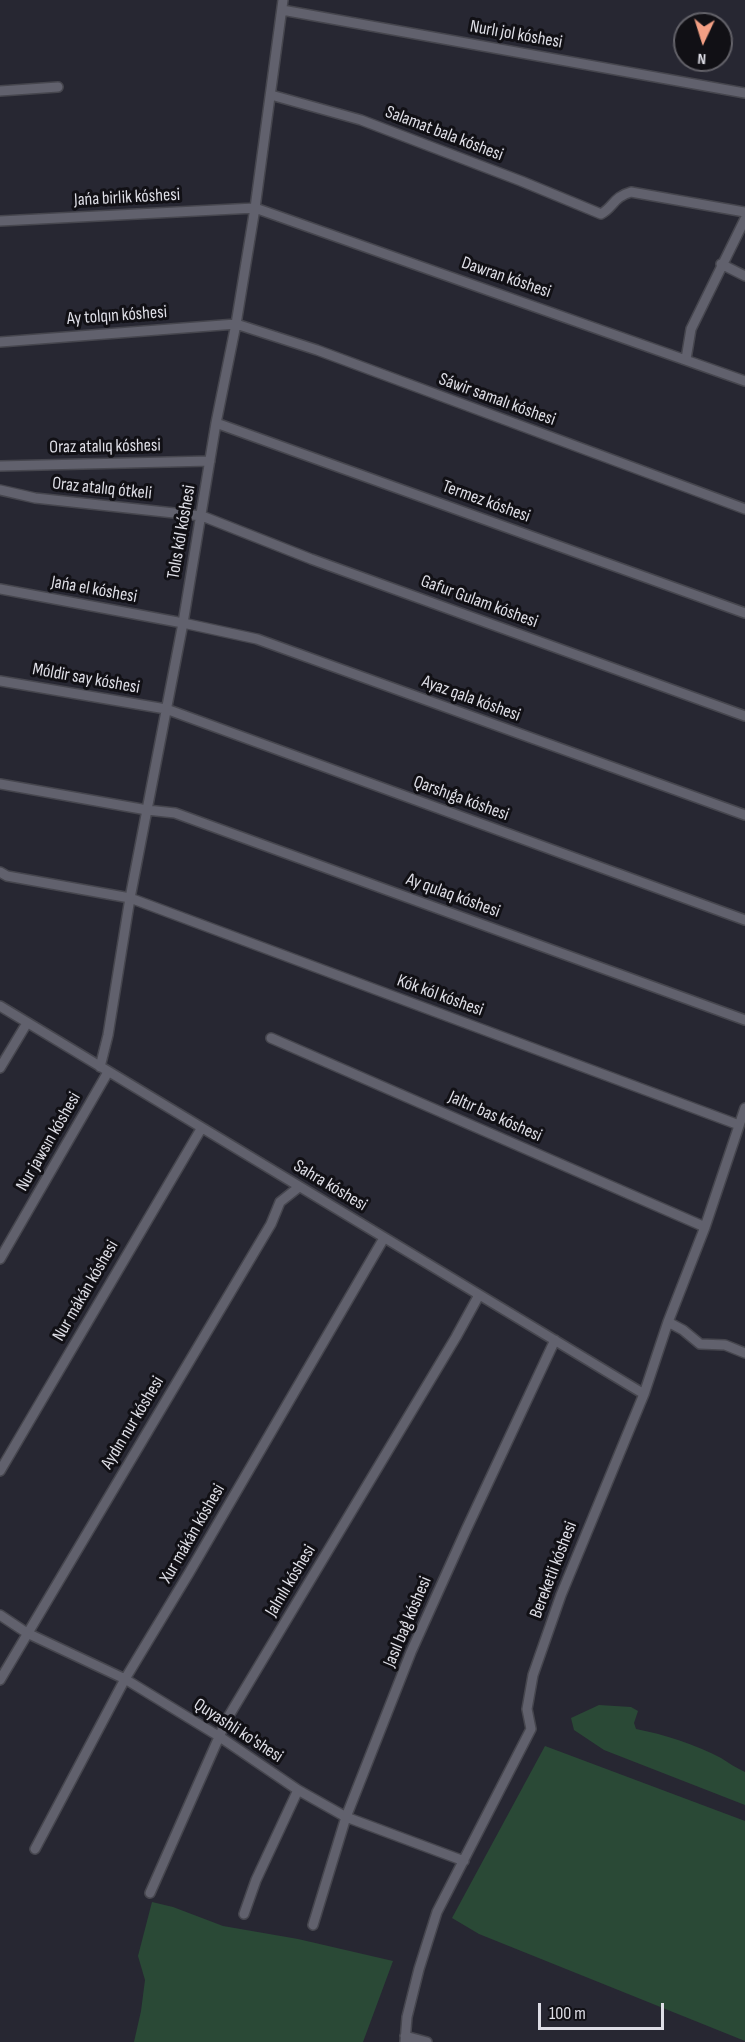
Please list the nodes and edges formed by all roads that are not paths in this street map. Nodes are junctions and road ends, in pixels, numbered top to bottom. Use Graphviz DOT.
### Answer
graph roads {
  1 [pos="283,5"];
  2 [pos="58,87"];
  3 [pos="0,92"];
  4 [pos="745,93"];
  5 [pos="271,95"];
  6 [pos="255,208"];
  7 [pos="745,213"];
  8 [pos="745,219"];
  9 [pos="0,221"];
  10 [pos="721,264"];
  11 [pos="745,276"];
  12 [pos="236,324"];
  13 [pos="0,342"];
  14 [pos="686,359"];
  15 [pos="745,381"];
  16 [pos="216,423"];
  17 [pos="210,461"];
  18 [pos="0,466"];
  19 [pos="0,490"];
  20 [pos="745,509"];
  21 [pos="202,516"];
  22 [pos="0,589"];
  23 [pos="745,613"];
  24 [pos="183,623"];
  25 [pos="0,681"];
  26 [pos="166,709"];
  27 [pos="745,716"];
  28 [pos="0,784"];
  29 [pos="147,810"];
  30 [pos="745,815"];
  31 [pos="0,872"];
  32 [pos="130,898"];
  33 [pos="745,920"];
  34 [pos="0,1006"];
  35 [pos="745,1020"];
  36 [pos="27,1023"];
  37 [pos="271,1038"];
  38 [pos="0,1068"];
  39 [pos="104,1069"];
  40 [pos="745,1108"];
  41 [pos="739,1125"];
  42 [pos="201,1129"];
  43 [pos="299,1187"];
  44 [pos="705,1227"];
  45 [pos="384,1238"];
  46 [pos="0,1259"];
  47 [pos="479,1295"];
  48 [pos="668,1322"];
  49 [pos="555,1340"];
  50 [pos="745,1353"];
  51 [pos="644,1394"];
  52 [pos="0,1471"];
  53 [pos="0,1615"];
  54 [pos="27,1633"];
  55 [pos="125,1679"];
  56 [pos="0,1680"];
  57 [pos="220,1737"];
  58 [pos="298,1790"];
  59 [pos="346,1817"];
  60 [pos="35,1849"];
  61 [pos="464,1861"];
  62 [pos="150,1893"];
  63 [pos="244,1914"];
  64 [pos="313,1925"];
  65 [pos="405,2039"];
  66 [pos="427,2042"];
  1 -- 4 [label="street, Nurlı jol kóshesi"];
  1 -- 5 [label="street, Tolıs kól kóshesi"];
  2 -- 3 [label="street"];
  5 -- 6 [label="street, Tolıs kól kóshesi"];
  5 -- 7 [label="street, Salamat bala kóshesi"];
  6 -- 9 [label="street, Jańa birlik kóshesi"];
  6 -- 12 [label="street, Tolıs kól kóshesi"];
  6 -- 14 [label="street, Dawran kóshesi"];
  8 -- 10 [label="street"];
  10 -- 11 [label="street"];
  10 -- 14 [label="street"];
  12 -- 13 [label="street, Ay tolqın kóshesi"];
  12 -- 16 [label="street, Tolıs kól kóshesi"];
  12 -- 20 [label="street, Sáwir samalı kóshesi"];
  14 -- 15 [label="street, Dawran kóshesi"];
  16 -- 17 [label="street, Tolıs kól kóshesi"];
  16 -- 23 [label="street, Termez kóshesi"];
  17 -- 18 [label="street, Oraz atalıq kóshesi"];
  17 -- 21 [label="street, Tolıs kól kóshesi"];
  19 -- 21 [label="street, Oraz atalıq ótkeli"];
  21 -- 24 [label="street, Tolıs kól kóshesi"];
  21 -- 27 [label="street, Gafur Gulam kóshesi"];
  22 -- 24 [label="street, Jańa el kóshesi"];
  24 -- 26 [label="street, Tolıs kól kóshesi"];
  24 -- 30 [label="street, Ayaz qala kóshesi"];
  25 -- 26 [label="street, Móldir say kóshesi"];
  26 -- 29 [label="street, Tolıs kól kóshesi"];
  26 -- 33 [label="street, Qarshıǵa kóshesi"];
  28 -- 29 [label="street, Ay qulaq kóshesi"];
  29 -- 32 [label="street, Tolıs kól kóshesi"];
  29 -- 35 [label="street, Ay qulaq kóshesi"];
  31 -- 32 [label="street, Kók kól kóshesi"];
  32 -- 39 [label="street, Tolıs kól kóshesi"];
  32 -- 41 [label="street, Kók kól kóshesi"];
  34 -- 36 [label="street, Sahra kóshesi"];
  36 -- 38 [label="street"];
  36 -- 39 [label="street, Sahra kóshesi"];
  37 -- 44 [label="street, Jaltır bas kóshesi"];
  39 -- 42 [label="street, Sahra kóshesi"];
  39 -- 46 [label="street, Nur jawsın kóshesi"];
  40 -- 41 [label="street, Bereketli kóshesi"];
  41 -- 44 [label="street, Bereketli kóshesi"];
  42 -- 43 [label="street, Sahra kóshesi"];
  42 -- 52 [label="street, Nur mákán kóshesi"];
  43 -- 45 [label="street, Sahra kóshesi"];
  43 -- 54 [label="street, Aydın nur kóshesi"];
  44 -- 48 [label="street, Bereketli kóshesi"];
  45 -- 47 [label="street, Sahra kóshesi"];
  45 -- 55 [label="street, Xur mákán kóshesi"];
  47 -- 49 [label="street, Sahra kóshesi"];
  47 -- 57 [label="street, Jalnılı kóshesi"];
  48 -- 50 [label="street"];
  48 -- 51 [label="street, Bereketli kóshesi"];
  49 -- 51 [label="street, Sahra kóshesi"];
  49 -- 59 [label="street, Jasıl baǵ kóshesi"];
  51 -- 61 [label="street, Bereketli kóshesi"];
  53 -- 54 [label="street, Quyashli ko'shesi"];
  54 -- 55 [label="street, Quyashli ko'shesi"];
  54 -- 56 [label="street, Aydın nur kóshesi"];
  55 -- 57 [label="street, Quyashli ko'shesi"];
  55 -- 60 [label="street, Xur mákán kóshesi"];
  57 -- 58 [label="street, Quyashli ko'shesi"];
  57 -- 62 [label="street, Jalnılı kóshesi"];
  58 -- 59 [label="street, Quyashli ko'shesi"];
  58 -- 63 [label="street"];
  59 -- 61 [label="street, Quyashli ko'shesi"];
  59 -- 64 [label="street, Jasıl baǵ kóshesi"];
  61 -- 65 [label="street, Bereketli kóshesi"];
  65 -- 66 [label="street"];
}
